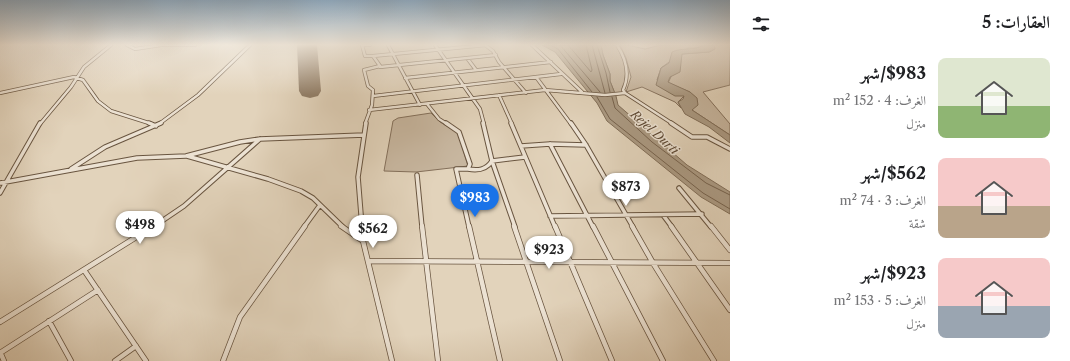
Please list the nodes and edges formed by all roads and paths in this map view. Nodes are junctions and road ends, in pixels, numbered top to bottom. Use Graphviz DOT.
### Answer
graph roads {
  1 [pos="89,62"];
  2 [pos="233,62"];
  3 [pos="378,62"];
  4 [pos="396,62"];
  5 [pos="431,62"];
  6 [pos="447,62"];
  7 [pos="470,62"];
  8 [pos="501,62"];
  9 [pos="551,62"];
  10 [pos="625,62"];
  11 [pos="398,66"];
  12 [pos="380,67"];
  13 [pos="504,67"];
  14 [pos="476,70"];
  15 [pos="455,73"];
  16 [pos="561,74"];
  17 [pos="536,76"];
  18 [pos="78,78"];
  19 [pos="405,78"];
  20 [pos="515,79"];
  21 [pos="464,85"];
  22 [pos="411,90"];
  23 [pos="548,90"];
  24 [pos="0,92"];
  25 [pos="526,92"];
  26 [pos="583,92"];
  27 [pos="625,93"];
  28 [pos="499,95"];
  29 [pos="372,96"];
  30 [pos="473,98"];
  31 [pos="427,104"];
  32 [pos="420,105"];
  33 [pos="369,110"];
  34 [pos="156,126"];
  35 [pos="364,135"];
  36 [pos="260,139"];
  37 [pos="550,144"];
  38 [pos="586,145"];
  39 [pos="521,146"];
  40 [pos="730,149"];
  41 [pos="186,156"];
  42 [pos="525,157"];
  43 [pos="492,161"];
  44 [pos="228,167"];
  45 [pos="468,168"];
  46 [pos="69,171"];
  47 [pos="417,175"];
  48 [pos="6,182"];
  49 [pos="0,183"];
  50 [pos="680,188"];
  51 [pos="0,193"];
  52 [pos="320,205"];
  53 [pos="702,214"];
  54 [pos="588,215"];
  55 [pos="625,215"];
  56 [pos="663,215"];
  57 [pos="550,216"];
  58 [pos="363,242"];
  59 [pos="730,250"];
  60 [pos="368,261"];
  61 [pos="425,262"];
  62 [pos="477,262"];
  63 [pos="527,262"];
  64 [pos="570,262"];
  65 [pos="612,262"];
  66 [pos="653,263"];
  67 [pos="698,263"];
  68 [pos="730,263"];
  69 [pos="84,270"];
  70 [pos="98,290"];
  71 [pos="730,310"];
  72 [pos="49,321"];
  73 [pos="0,322"];
  74 [pos="136,346"];
  75 [pos="0,353"];
  76 [pos="4,361"];
  77 [pos="71,361"];
  78 [pos="115,361"];
  79 [pos="146,361"];
  80 [pos="223,361"];
  81 [pos="392,361"];
  82 [pos="438,361"];
  83 [pos="500,361"];
  84 [pos="560,361"];
  85 [pos="612,361"];
  86 [pos="663,361"];
  87 [pos="714,361"];
  1 -- 18 [label="street"];
  2 -- 34 [label="street"];
  3 -- 12 [label="street"];
  4 -- 11 [label="street"];
  5 -- 11 [label="street"];
  6 -- 15 [label="street"];
  7 -- 14 [label="street"];
  8 -- 13 [label="street"];
  9 -- 13 [label="street"];
  9 -- 16 [label="street"];
  10 -- 27 [label="street"];
  11 -- 12 [label="street"];
  11 -- 19 [label="street"];
  12 -- 29 [label="street"];
  13 -- 14 [label="street"];
  13 -- 20 [label="street"];
  14 -- 15 [label="street"];
  15 -- 19 [label="street"];
  15 -- 21 [label="street"];
  16 -- 17 [label="street"];
  16 -- 26 [label="street"];
  17 -- 20 [label="street"];
  17 -- 23 [label="street"];
  18 -- 24 [label="street"];
  18 -- 34 [label="street"];
  18 -- 48 [label="street"];
  19 -- 22 [label="street"];
  20 -- 21 [label="street"];
  20 -- 25 [label="street"];
  21 -- 22 [label="street"];
  21 -- 30 [label="street"];
  22 -- 29 [label="street"];
  22 -- 32 [label="street"];
  23 -- 25 [label="street"];
  23 -- 26 [label="street"];
  23 -- 38 [label="street"];
  25 -- 28 [label="street"];
  26 -- 27 [label="street"];
  27 -- 40 [label="street"];
  28 -- 30 [label="street"];
  28 -- 39 [label="street"];
  29 -- 33 [label="street"];
  30 -- 31 [label="street"];
  30 -- 43 [label="street"];
  31 -- 32 [label="street"];
  31 -- 45 [label="street"];
  32 -- 33 [label="street"];
  33 -- 35 [label="street"];
  34 -- 46 [label="street"];
  35 -- 36 [label="street"];
  35 -- 58 [label="street"];
  36 -- 41 [label="street"];
  36 -- 44 [label="street"];
  37 -- 38 [label="street"];
  37 -- 39 [label="street"];
  37 -- 54 [label="street"];
  38 -- 55 [label="street"];
  39 -- 42 [label="street"];
  41 -- 44 [label="street"];
  41 -- 46 [label="street"];
  42 -- 43 [label="street"];
  42 -- 57 [label="street"];
  43 -- 45 [label="street"];
  43 -- 63 [label="street"];
  44 -- 52 [label="street"];
  44 -- 69 [label="street"];
  45 -- 62 [label="street"];
  46 -- 48 [label="street"];
  47 -- 61 [label="street"];
  48 -- 49 [label="street"];
  48 -- 51 [label="street"];
  50 -- 53 [label="street"];
  52 -- 58 [label="street"];
  52 -- 80 [label="street"];
  53 -- 56 [label="street"];
  53 -- 59 [label="street"];
  54 -- 55 [label="street"];
  54 -- 57 [label="street"];
  54 -- 65 [label="street"];
  55 -- 56 [label="street"];
  55 -- 66 [label="street"];
  56 -- 67 [label="street"];
  57 -- 64 [label="street"];
  58 -- 60 [label="street"];
  60 -- 61 [label="street"];
  60 -- 81 [label="street"];
  61 -- 62 [label="street"];
  61 -- 82 [label="street"];
  62 -- 63 [label="street"];
  62 -- 83 [label="street"];
  63 -- 64 [label="street"];
  63 -- 84 [label="street"];
  64 -- 65 [label="street"];
  64 -- 85 [label="street"];
  65 -- 66 [label="street"];
  65 -- 86 [label="street"];
  66 -- 67 [label="street"];
  66 -- 87 [label="street"];
  67 -- 68 [label="street"];
  67 -- 71 [label="street"];
  69 -- 70 [label="street"];
  69 -- 73 [label="street"];
  70 -- 72 [label="street"];
  70 -- 74 [label="street"];
  72 -- 75 [label="street"];
  72 -- 77 [label="street"];
  74 -- 78 [label="street"];
  74 -- 79 [label="street"];
  75 -- 76 [label="street"];
}
